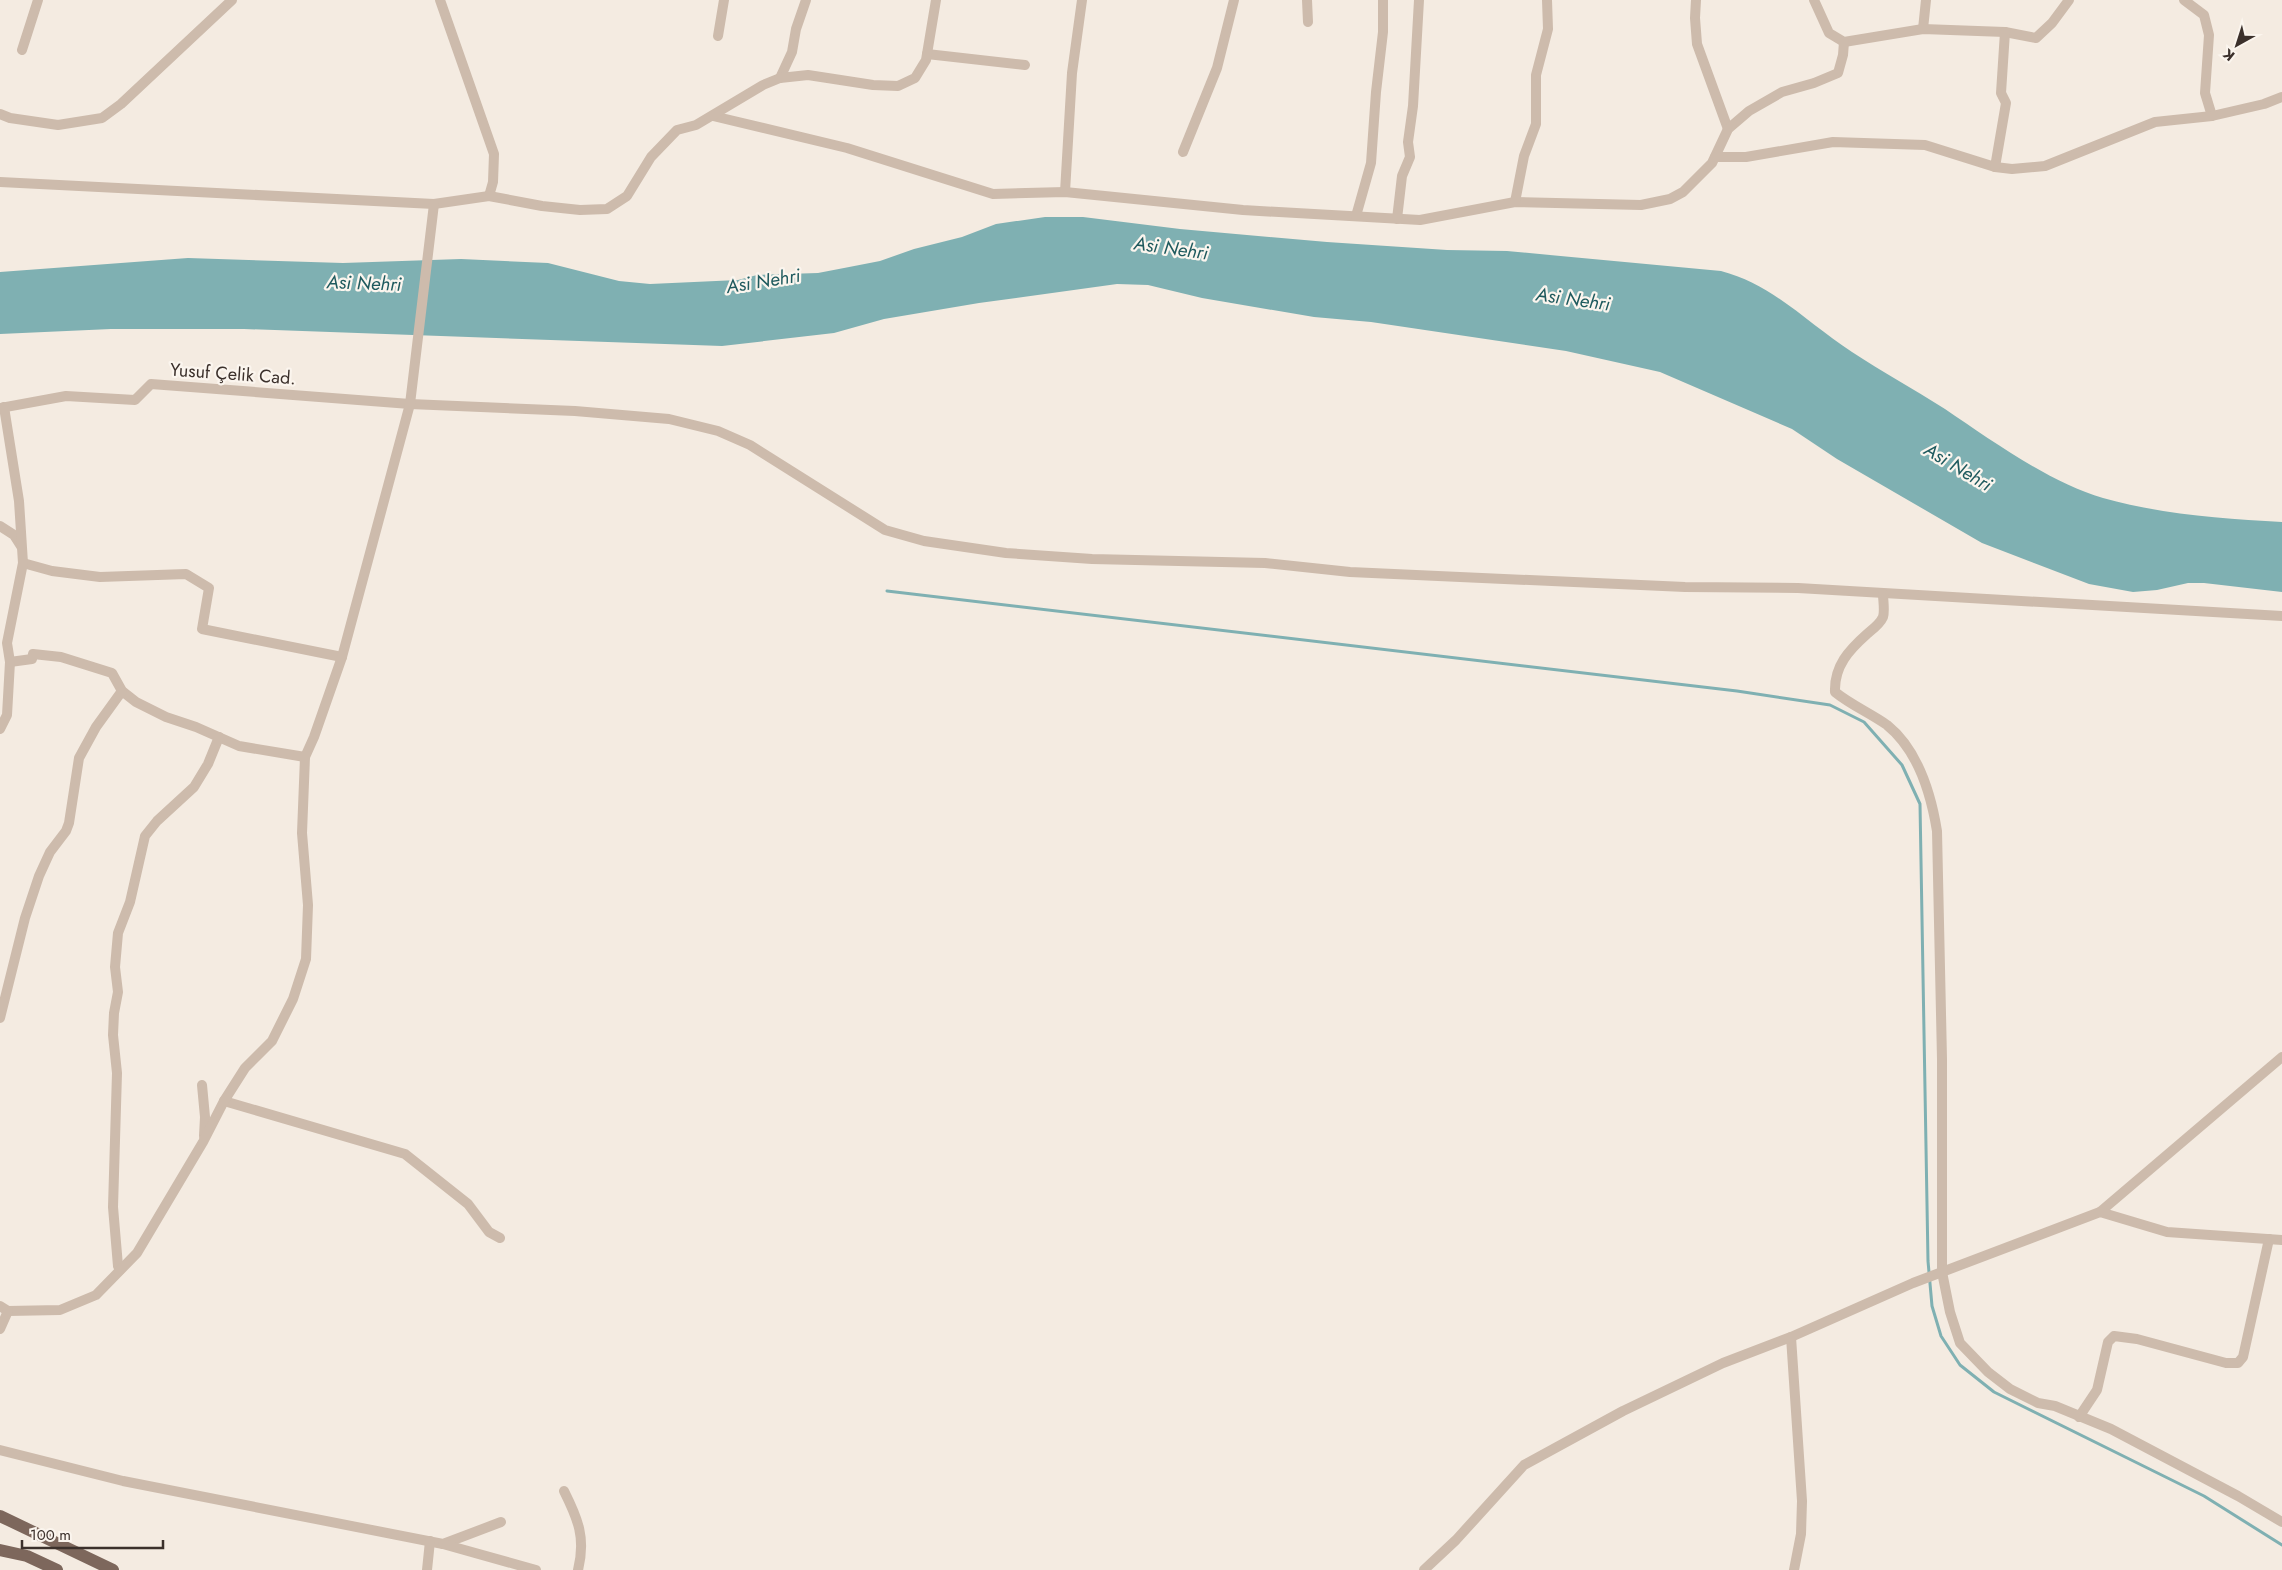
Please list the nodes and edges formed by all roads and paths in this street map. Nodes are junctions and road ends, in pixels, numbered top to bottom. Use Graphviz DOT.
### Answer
graph roads {
  1 [pos="38,0"];
  2 [pos="232,0"];
  3 [pos="440,0"];
  4 [pos="724,0"];
  5 [pos="806,0"];
  6 [pos="936,0"];
  7 [pos="1082,0"];
  8 [pos="1234,0"];
  9 [pos="1307,0"];
  10 [pos="1383,0"];
  11 [pos="1419,0"];
  12 [pos="1547,0"];
  13 [pos="1696,0"];
  14 [pos="1814,0"];
  15 [pos="1926,0"];
  16 [pos="2069,0"];
  17 [pos="2184,0"];
  18 [pos="1308,22"];
  19 [pos="1922,30"];
  20 [pos="2005,32"];
  21 [pos="718,36"];
  22 [pos="1844,42"];
  23 [pos="22,50"];
  24 [pos="927,54"];
  25 [pos="1026,65"];
  26 [pos="780,78"];
  27 [pos="2282,97"];
  28 [pos="0,114"];
  29 [pos="713,116"];
  30 [pos="2212,116"];
  31 [pos="1728,129"];
  32 [pos="1183,152"];
  33 [pos="1715,157"];
  34 [pos="1995,167"];
  35 [pos="0,182"];
  36 [pos="1065,192"];
  37 [pos="490,196"];
  38 [pos="1515,202"];
  39 [pos="434,208"];
  40 [pos="1356,216"];
  41 [pos="1397,219"];
  42 [pos="410,404"];
  43 [pos="2,407"];
  44 [pos="0,526"];
  45 [pos="22,548"];
  46 [pos="23,563"];
  47 [pos="1883,594"];
  48 [pos="2282,616"];
  49 [pos="4,641"];
  50 [pos="342,657"];
  51 [pos="10,662"];
  52 [pos="122,691"];
  53 [pos="0,728"];
  54 [pos="219,737"];
  55 [pos="305,757"];
  56 [pos="0,1018"];
  57 [pos="2282,1058"];
  58 [pos="202,1085"];
  59 [pos="224,1101"];
  60 [pos="203,1142"];
  61 [pos="2100,1212"];
  62 [pos="500,1238"];
  63 [pos="2269,1240"];
  64 [pos="2282,1240"];
  65 [pos="120,1270"];
  66 [pos="1942,1272"];
  67 [pos="4,1309"];
  68 [pos="0,1328"];
  69 [pos="1791,1337"];
  70 [pos="2079,1418"];
  71 [pos="0,1450"];
  72 [pos="564,1491"];
  73 [pos="0,1516"];
  74 [pos="501,1522"];
  75 [pos="2282,1522"];
  76 [pos="430,1541"];
  77 [pos="443,1544"];
  78 [pos="0,1550"];
  79 [pos="57,1570"];
  80 [pos="112,1570"];
  81 [pos="427,1570"];
  82 [pos="536,1570"];
  83 [pos="578,1570"];
  84 [pos="1424,1570"];
  85 [pos="1794,1570"];
  1 -- 23 [label="street"];
  2 -- 28 [label="street"];
  3 -- 37 [label="street"];
  4 -- 21 [label="street"];
  5 -- 26 [label="street"];
  6 -- 24 [label="street"];
  7 -- 36 [label="street"];
  8 -- 32 [label="street"];
  9 -- 18 [label="street"];
  10 -- 40 [label="street"];
  11 -- 41 [label="street"];
  12 -- 38 [label="street"];
  13 -- 31 [label="street"];
  14 -- 22 [label="street"];
  15 -- 19 [label="street"];
  16 -- 20 [label="street"];
  17 -- 30 [label="street"];
  19 -- 20 [label="street"];
  19 -- 22 [label="street"];
  20 -- 34 [label="street"];
  22 -- 31 [label="street"];
  24 -- 25 [label="street"];
  24 -- 26 [label="street"];
  26 -- 29 [label="street"];
  27 -- 30 [label="street"];
  29 -- 36 [label="street"];
  29 -- 37 [label="street"];
  30 -- 34 [label="street"];
  31 -- 33 [label="street"];
  33 -- 34 [label="street"];
  33 -- 38 [label="street"];
  35 -- 39 [label="street"];
  36 -- 40 [label="street"];
  37 -- 39 [label="street"];
  38 -- 41 [label="street"];
  39 -- 42 [label="street"];
  40 -- 41 [label="street"];
  42 -- 43 [label="street, Yusuf Çelik Cad."];
  42 -- 47 [label="street, Yusuf Çelik Cad."];
  42 -- 50 [label="street"];
  43 -- 45 [label="street"];
  44 -- 45 [label="street"];
  45 -- 46 [label="street"];
  46 -- 49 [label="street"];
  46 -- 50 [label="street"];
  47 -- 48 [label="street, Yusuf Çelik Cad."];
  47 -- 66 [label="street"];
  49 -- 51 [label="street"];
  50 -- 55 [label="street"];
  51 -- 52 [label="street"];
  51 -- 53 [label="street"];
  52 -- 54 [label="street"];
  52 -- 56 [label="street"];
  54 -- 55 [label="street"];
  54 -- 65 [label="street"];
  55 -- 59 [label="street"];
  57 -- 61 [label="street"];
  58 -- 60 [label="street"];
  59 -- 60 [label="street"];
  59 -- 62 [label="street"];
  60 -- 65 [label="street"];
  61 -- 63 [label="street"];
  61 -- 66 [label="street"];
  63 -- 64 [label="street"];
  63 -- 70 [label="street"];
  65 -- 67 [label="street"];
  66 -- 69 [label="street"];
  66 -- 70 [label="street"];
  67 -- 68 [label="street"];
  69 -- 84 [label="street"];
  69 -- 85 [label="street"];
  70 -- 75 [label="street"];
  71 -- 76 [label="street"];
  72 -- 83 [label="street"];
  73 -- 80 [label="main road"];
  74 -- 77 [label="street"];
  76 -- 77 [label="street"];
  76 -- 81 [label="street"];
  77 -- 82 [label="street"];
  78 -- 79 [label="main road"];
}
